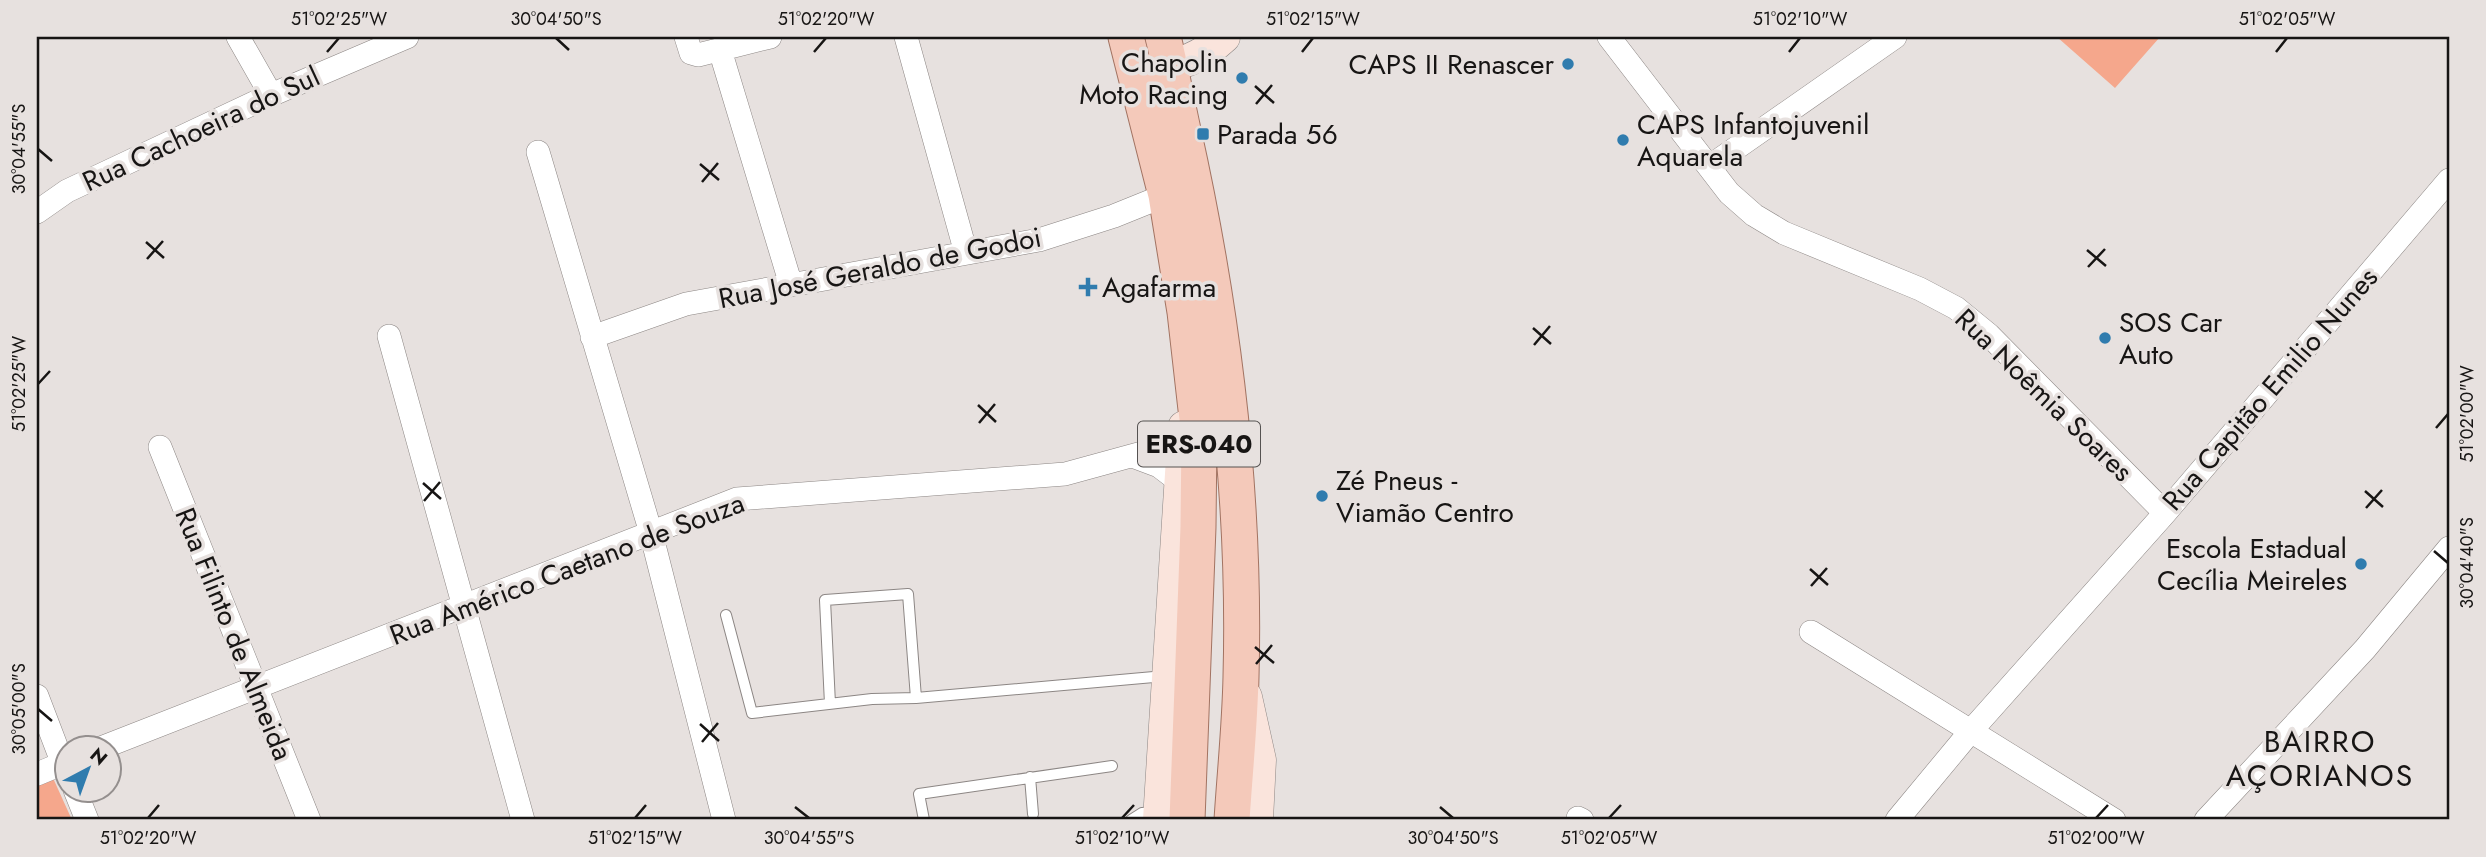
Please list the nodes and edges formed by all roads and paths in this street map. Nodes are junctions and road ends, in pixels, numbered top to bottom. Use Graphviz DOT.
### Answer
graph roads {
  1 [pos="238,37"];
  2 [pos="407,37"];
  3 [pos="770,37"];
  4 [pos="906,37"];
  5 [pos="1126,37"];
  6 [pos="1224,37"];
  7 [pos="1609,37"];
  8 [pos="1895,37"];
  9 [pos="689,45"];
  10 [pos="720,50"];
  11 [pos="1167,52"];
  12 [pos="1135,73"];
  13 [pos="271,95"];
  14 [pos="538,152"];
  15 [pos="1709,167"];
  16 [pos="2449,180"];
  17 [pos="1166,195"];
  18 [pos="37,212"];
  19 [pos="965,253"];
  20 [pos="791,285"];
  21 [pos="389,336"];
  22 [pos="592,337"];
  23 [pos="1193,388"];
  24 [pos="1184,428"];
  25 [pos="160,447"];
  26 [pos="1135,457"];
  27 [pos="1180,482"];
  28 [pos="2165,513"];
  29 [pos="651,533"];
  30 [pos="2449,548"];
  31 [pos="463,606"];
  32 [pos="726,615"];
  33 [pos="1811,632"];
  34 [pos="1168,676"];
  35 [pos="254,688"];
  36 [pos="37,696"];
  37 [pos="916,698"];
  38 [pos="830,704"];
  39 [pos="1970,732"];
  40 [pos="52,734"];
  41 [pos="122,740"];
  42 [pos="1112,766"];
  43 [pos="1030,777"];
  44 [pos="1032,814"];
  45 [pos="1159,818"];
  46 [pos="1252,819"];
  47 [pos="309,820"];
  48 [pos="523,820"];
  49 [pos="724,820"];
  50 [pos="924,820"];
  51 [pos="1897,820"];
  52 [pos="2114,820"];
  53 [pos="2206,820"];
  1 -- 13 [label="street"];
  2 -- 13 [label="street, Rua Cachoeira do Sul"];
  3 -- 10 [label="street"];
  4 -- 19 [label="street"];
  5 -- 12 [label="main road, ERS-040"];
  6 -- 11 [label="main road"];
  7 -- 15 [label="street, Rua Noêmia Soares"];
  8 -- 15 [label="street"];
  9 -- 10 [label="street"];
  10 -- 20 [label="street"];
  11 -- 12 [label="main road"];
  11 -- 46 [label="main road, ERS-040"];
  12 -- 17 [label="main road, ERS-040"];
  13 -- 18 [label="street, Rua Cachoeira do Sul"];
  14 -- 22 [label="street"];
  15 -- 28 [label="street, Rua Noêmia Soares"];
  16 -- 28 [label="street, Rua Capitão Emilio Nunes"];
  17 -- 19 [label="street, Rua José Geraldo de Godoi"];
  17 -- 23 [label="main road, ERS-040"];
  19 -- 20 [label="street, Rua José Geraldo de Godoi"];
  20 -- 22 [label="street, Rua José Geraldo de Godoi"];
  21 -- 31 [label="street"];
  22 -- 29 [label="street"];
  23 -- 24 [label="main road"];
  23 -- 45 [label="main road, ERS-040"];
  24 -- 26 [label="street, Rua Américo Caetano de Souza"];
  24 -- 27 [label="main road"];
  25 -- 35 [label="street, Rua Filinto de Almeida"];
  26 -- 27 [label="street"];
  26 -- 29 [label="street, Rua Américo Caetano de Souza"];
  27 -- 34 [label="main road"];
  28 -- 39 [label="street, Rua Capitão Emilio Nunes"];
  29 -- 31 [label="street, Rua Américo Caetano de Souza"];
  29 -- 49 [label="street"];
  30 -- 53 [label="street"];
  31 -- 35 [label="street, Rua Américo Caetano de Souza"];
  31 -- 48 [label="street"];
  32 -- 38 [label="lane"];
  33 -- 39 [label="street"];
  34 -- 37 [label="lane"];
  34 -- 45 [label="main road"];
  35 -- 41 [label="street, Rua Américo Caetano de Souza"];
  35 -- 47 [label="street, Rua Filinto de Almeida"];
  36 -- 40 [label="street"];
  37 -- 38 [label="lane"];
  37 -- 38 [label="lane"];
  39 -- 51 [label="street, Rua Capitão Emilio Nunes"];
  39 -- 52 [label="street"];
  42 -- 43 [label="lane"];
  43 -- 44 [label="lane"];
  43 -- 50 [label="lane"];
}
